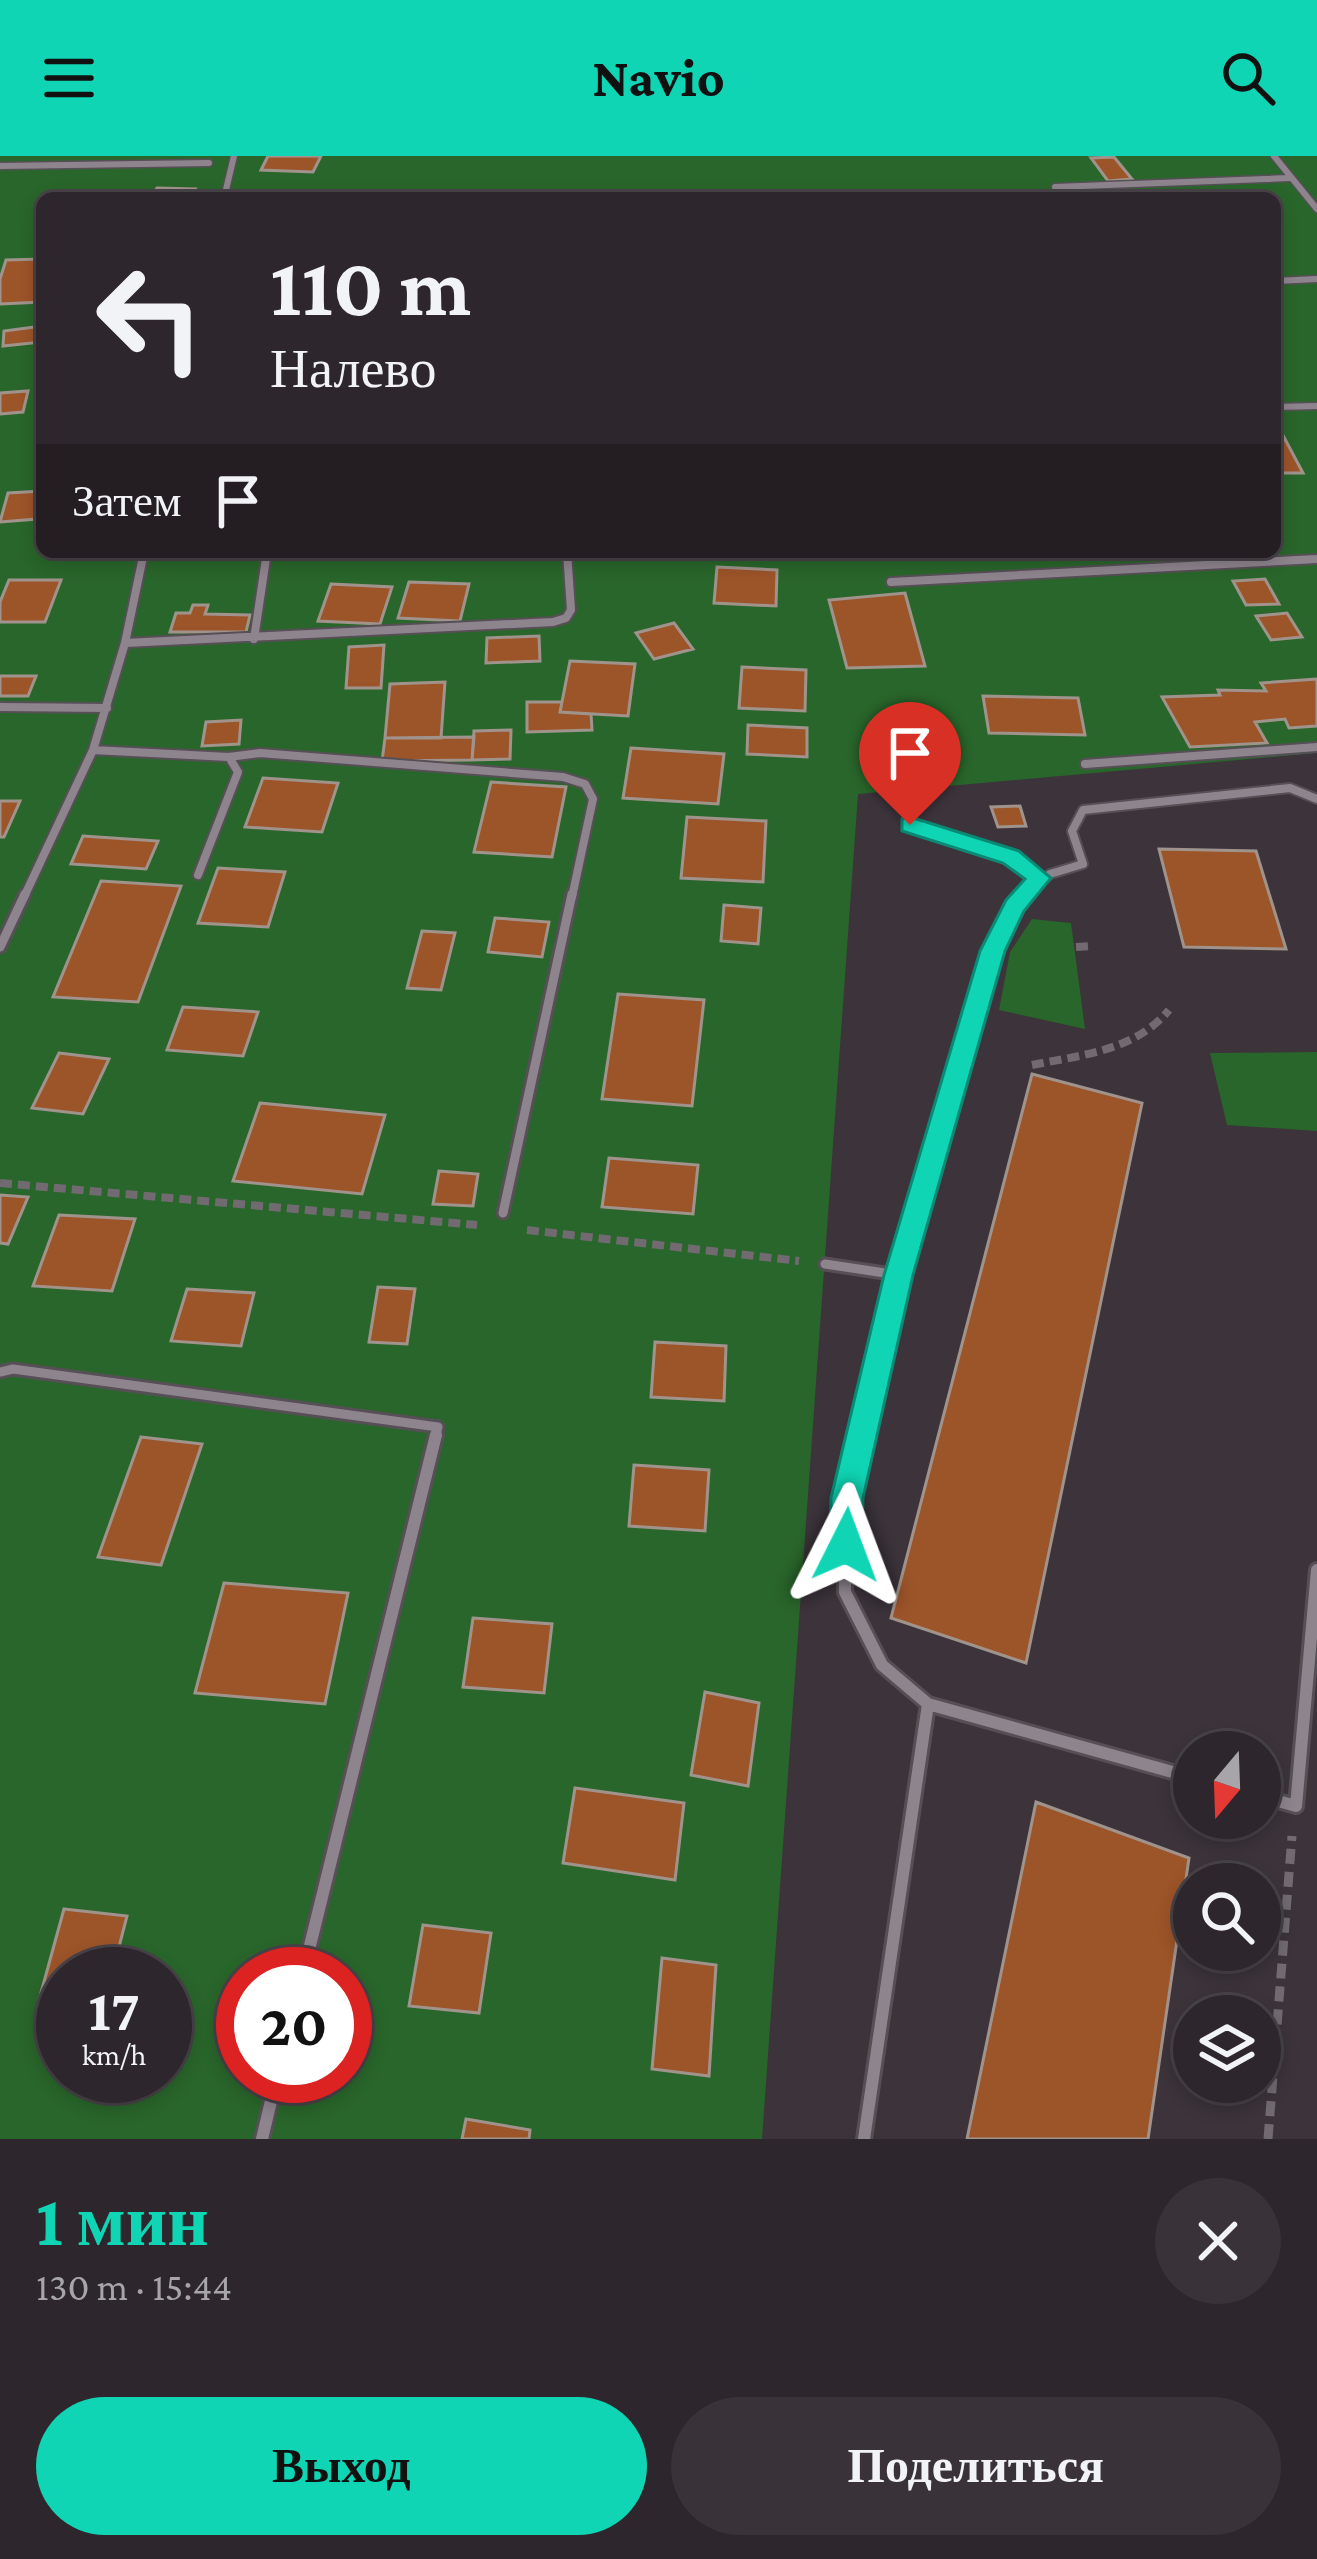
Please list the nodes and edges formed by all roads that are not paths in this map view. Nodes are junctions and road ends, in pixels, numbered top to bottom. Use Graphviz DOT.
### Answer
graph roads {
  1 [pos="234,156"];
  2 [pos="1274,156"];
  3 [pos="209,163"];
  4 [pos="0,166"];
  5 [pos="1289,178"];
  6 [pos="1055,188"];
  7 [pos="225,192"];
  8 [pos="1317,209"];
  9 [pos="1317,279"];
  10 [pos="1281,281"];
  11 [pos="1317,406"];
  12 [pos="1281,407"];
  13 [pos="143,558"];
  14 [pos="266,558"];
  15 [pos="567,558"];
  16 [pos="1317,559"];
  17 [pos="892,582"];
  18 [pos="254,639"];
  19 [pos="125,644"];
  20 [pos="0,707"];
  21 [pos="106,708"];
  22 [pos="1317,747"];
  23 [pos="93,750"];
  24 [pos="229,757"];
  25 [pos="1085,764"];
  26 [pos="1317,799"];
  27 [pos="910,825"];
  28 [pos="198,875"];
  29 [pos="1040,878"];
  30 [pos="0,947"];
  31 [pos="503,1213"];
  32 [pos="825,1264"];
  33 [pos="898,1275"];
  34 [pos="0,1372"];
  35 [pos="1317,1570"];
  36 [pos="928,1704"];
  37 [pos="1173,1772"];
  38 [pos="1281,1802"];
  39 [pos="310,1947"];
  40 [pos="271,2103"];
  41 [pos="262,2139"];
  42 [pos="864,2139"];
  1 -- 7 [label="lane"];
  2 -- 5 [label="lane"];
  3 -- 4 [label="lane"];
  5 -- 6 [label="lane"];
  5 -- 8 [label="lane"];
  9 -- 10 [label="lane"];
  11 -- 12 [label="lane"];
  13 -- 19 [label="lane"];
  14 -- 18 [label="lane"];
  15 -- 18 [label="lane"];
  16 -- 17 [label="lane"];
  18 -- 19 [label="lane"];
  19 -- 21 [label="lane"];
  20 -- 21 [label="lane"];
  21 -- 23 [label="lane"];
  22 -- 25 [label="lane"];
  23 -- 24 [label="lane"];
  23 -- 30 [label="lane"];
  24 -- 28 [label="lane"];
  24 -- 31 [label="lane"];
  26 -- 29 [label="lane"];
  27 -- 29 [label="lane"];
  29 -- 33 [label="lane"];
  32 -- 33 [label="lane"];
  33 -- 36 [label="lane"];
  34 -- 39 [label="lane"];
  35 -- 38 [label="lane"];
  36 -- 37 [label="lane"];
  36 -- 42 [label="lane"];
  40 -- 41 [label="lane"];
}
